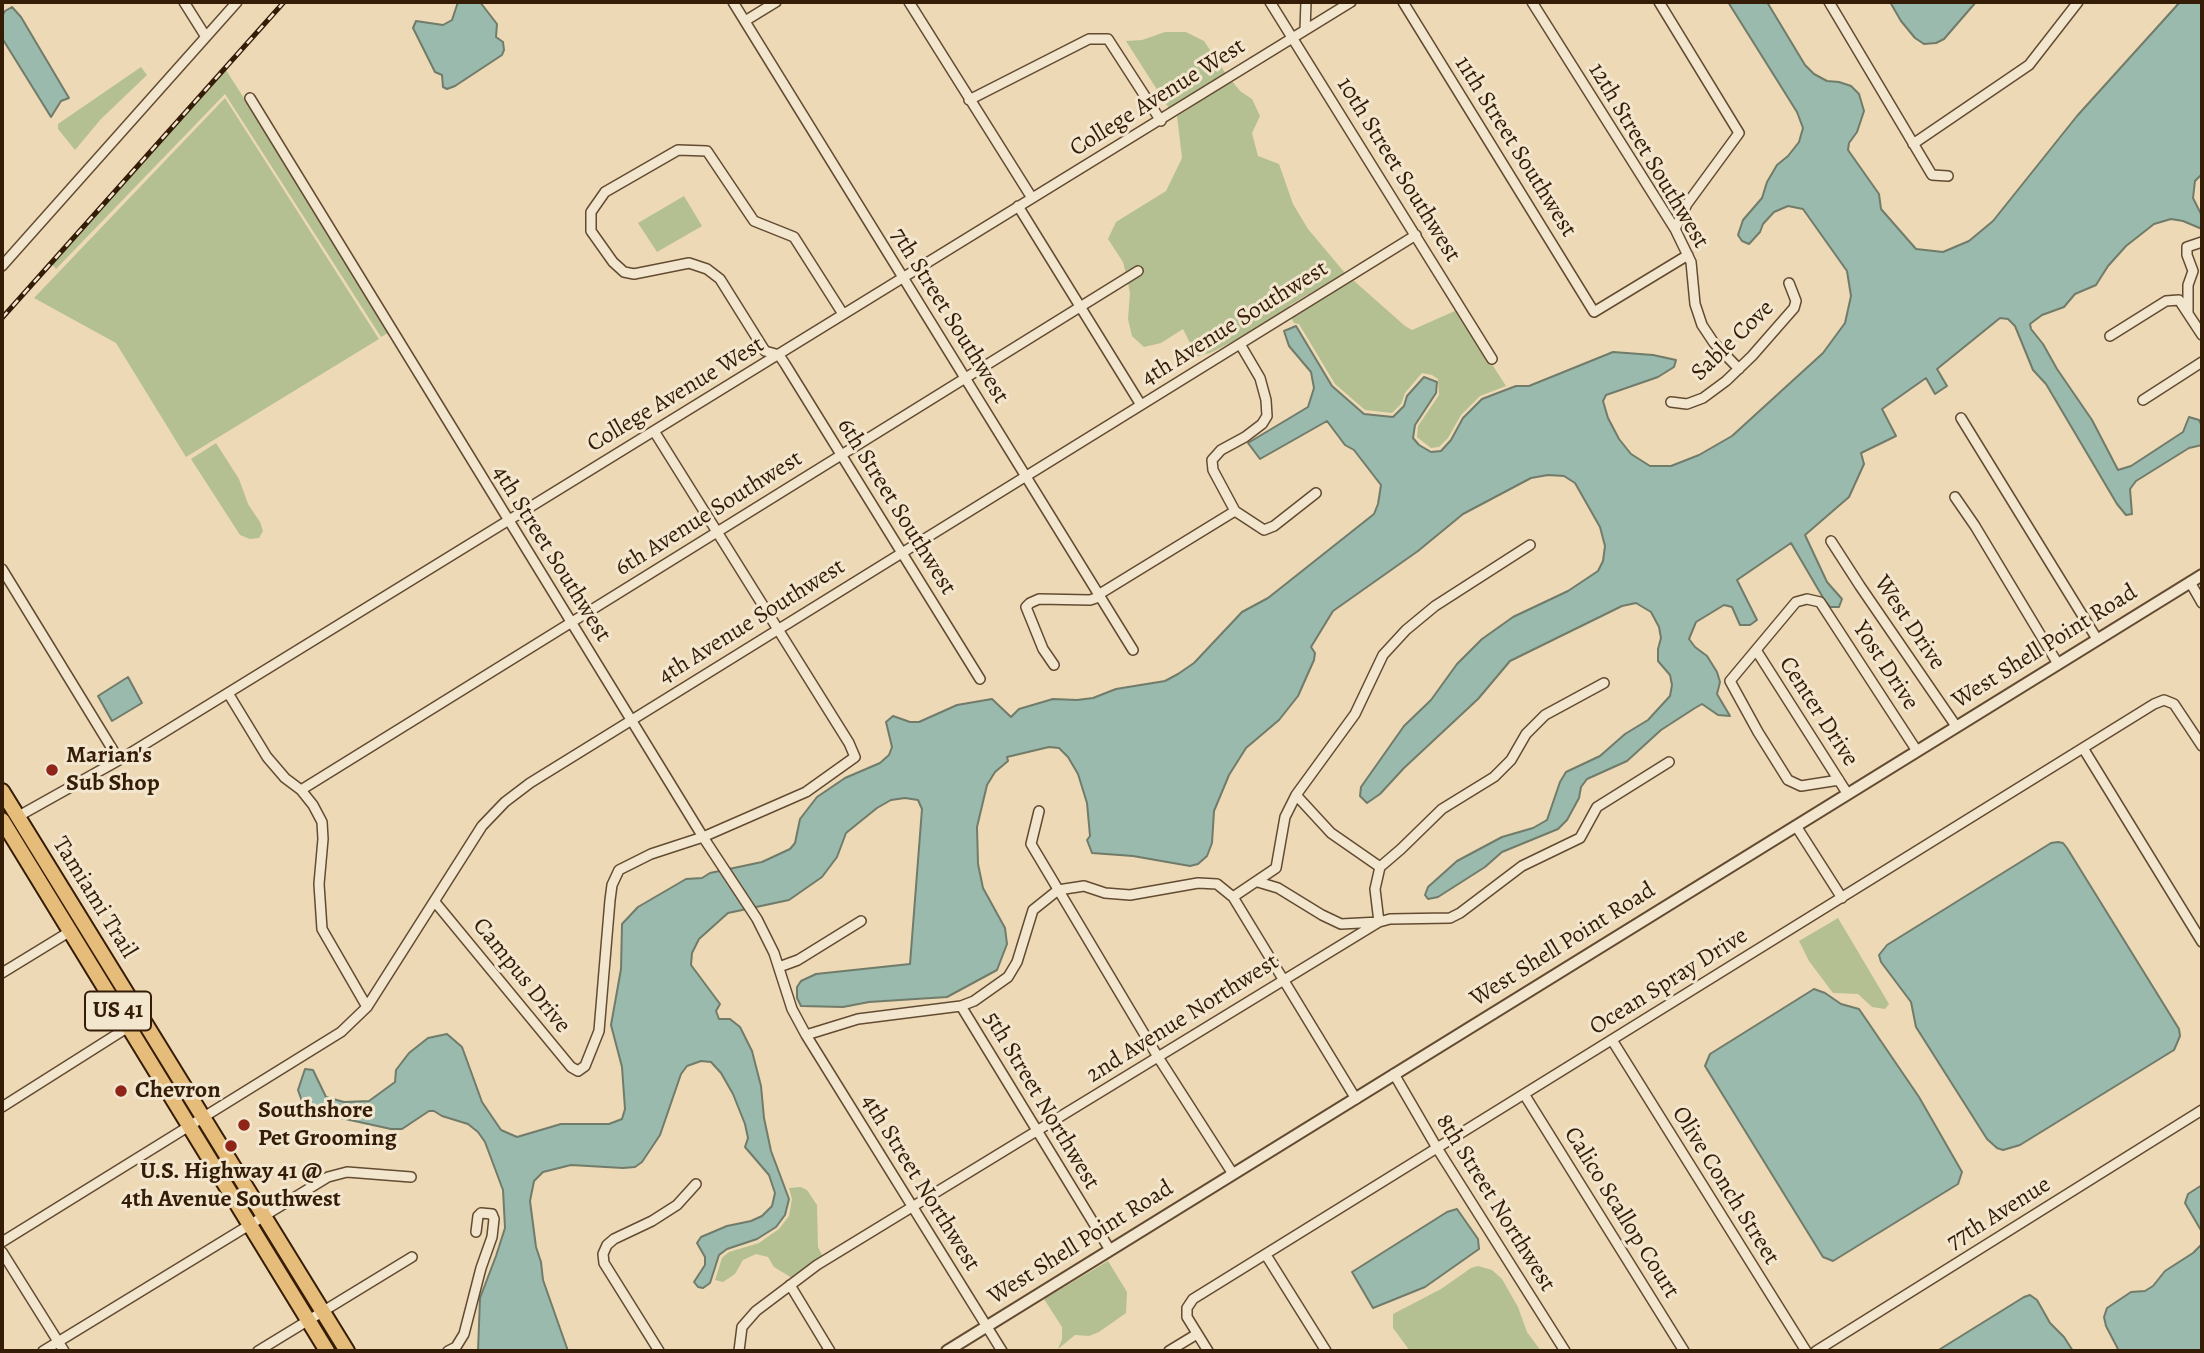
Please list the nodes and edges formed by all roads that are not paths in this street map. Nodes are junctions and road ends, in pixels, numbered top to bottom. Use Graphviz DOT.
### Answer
graph roads {
  1 [pos="184,2"];
  2 [pos="237,2"];
  3 [pos="733,2"];
  4 [pos="776,2"];
  5 [pos="909,2"];
  6 [pos="1270,2"];
  7 [pos="1306,2"];
  8 [pos="1351,2"];
  9 [pos="1403,2"];
  10 [pos="1532,2"];
  11 [pos="1658,2"];
  12 [pos="1829,2"];
  13 [pos="2078,2"];
  14 [pos="745,21"];
  15 [pos="1305,30"];
  16 [pos="206,37"];
  17 [pos="1292,37"];
  18 [pos="250,98"];
  19 [pos="969,100"];
  20 [pos="1161,121"];
  21 [pos="1913,144"];
  22 [pos="1948,176"];
  23 [pos="1032,198"];
  24 [pos="1018,206"];
  25 [pos="1675,229"];
  26 [pos="1416,236"];
  27 [pos="2202,242"];
  28 [pos="1688,256"];
  29 [pos="2,266"];
  30 [pos="1138,271"];
  31 [pos="2197,276"];
  32 [pos="903,278"];
  33 [pos="1789,283"];
  34 [pos="1080,307"];
  35 [pos="2188,312"];
  36 [pos="844,314"];
  37 [pos="2202,335"];
  38 [pos="2110,336"];
  39 [pos="1240,344"];
  40 [pos="779,355"];
  41 [pos="1492,359"];
  42 [pos="2202,362"];
  43 [pos="1739,369"];
  44 [pos="965,378"];
  45 [pos="2143,400"];
  46 [pos="1671,402"];
  47 [pos="1141,405"];
  48 [pos="1961,418"];
  49 [pos="654,431"];
  50 [pos="841,455"];
  51 [pos="1025,477"];
  52 [pos="1316,493"];
  53 [pos="1955,497"];
  54 [pos="1235,511"];
  55 [pos="508,520"];
  56 [pos="718,532"];
  57 [pos="1831,541"];
  58 [pos="1530,545"];
  59 [pos="902,553"];
  60 [pos="2,569"];
  61 [pos="2202,575"];
  62 [pos="2190,582"];
  63 [pos="1098,596"];
  64 [pos="2202,603"];
  65 [pos="571,622"];
  66 [pos="778,629"];
  67 [pos="2097,639"];
  68 [pos="1133,650"];
  69 [pos="1756,650"];
  70 [pos="2058,664"];
  71 [pos="1054,665"];
  72 [pos="980,679"];
  73 [pos="1604,683"];
  74 [pos="228,693"];
  75 [pos="631,720"];
  76 [pos="1956,726"];
  77 [pos="2202,746"];
  78 [pos="2083,748"];
  79 [pos="1917,751"];
  80 [pos="119,760"];
  81 [pos="1669,762"];
  82 [pos="1839,780"];
  83 [pos="301,790"];
  84 [pos="2,791"];
  85 [pos="1847,793"];
  86 [pos="1296,795"];
  87 [pos="1039,811"];
  88 [pos="18,817"];
  89 [pos="2,820"];
  90 [pos="1796,826"];
  91 [pos="703,837"];
  92 [pos="1380,867"];
  93 [pos="1258,882"];
  94 [pos="1058,890"];
  95 [pos="1233,897"];
  96 [pos="1842,898"];
  97 [pos="435,902"];
  98 [pos="861,921"];
  99 [pos="1379,922"];
  100 [pos="69,932"];
  101 [pos="93,939"];
  102 [pos="2202,942"];
  103 [pos="779,967"];
  104 [pos="2,973"];
  105 [pos="1282,980"];
  106 [pos="961,1006"];
  107 [pos="367,1007"];
  108 [pos="137,1012"];
  109 [pos="129,1029"];
  110 [pos="806,1035"];
  111 [pos="1612,1040"];
  112 [pos="1158,1057"];
  113 [pos="1394,1074"];
  114 [pos="1524,1094"];
  115 [pos="1356,1099"];
  116 [pos="2,1107"];
  117 [pos="2202,1110"];
  118 [pos="203,1117"];
  119 [pos="188,1126"];
  120 [pos="1036,1132"];
  121 [pos="1437,1147"];
  122 [pos="1233,1174"];
  123 [pos="411,1177"];
  124 [pos="696,1184"];
  125 [pos="912,1208"];
  126 [pos="263,1215"];
  127 [pos="249,1224"];
  128 [pos="476,1231"];
  129 [pos="2,1242"];
  130 [pos="1110,1250"];
  131 [pos="2,1252"];
  132 [pos="1266,1255"];
  133 [pos="412,1257"];
  134 [pos="790,1284"];
  135 [pos="322,1312"];
  136 [pos="308,1320"];
  137 [pos="986,1327"];
  138 [pos="1197,1334"];
  139 [pos="58,1342"];
  140 [pos="43,1351"];
  141 [pos="64,1351"];
  142 [pos="258,1351"];
  143 [pos="327,1351"];
  144 [pos="346,1351"];
  145 [pos="448,1351"];
  146 [pos="659,1351"];
  147 [pos="739,1351"];
  148 [pos="830,1351"];
  149 [pos="947,1351"];
  150 [pos="1002,1351"];
  151 [pos="1169,1351"];
  152 [pos="1208,1351"];
  153 [pos="1326,1351"];
  154 [pos="1565,1351"];
  155 [pos="1684,1351"];
  156 [pos="1806,1351"];
  157 [pos="1816,1351"];
  1 -- 16 [label="street"];
  2 -- 16 [label="street"];
  3 -- 14 [label="street, 7th Street Southwest"];
  4 -- 14 [label="street"];
  5 -- 19 [label="street"];
  6 -- 17 [label="street, 10th Street Southwest"];
  7 -- 15 [label="street"];
  8 -- 15 [label="street, College Avenue West"];
  9 -- 28 [label="street, 11th Street Southwest"];
  10 -- 25 [label="street, 12th Street Southwest"];
  11 -- 25 [label="street"];
  12 -- 21 [label="street"];
  13 -- 21 [label="street"];
  14 -- 32 [label="street, 7th Street Southwest"];
  15 -- 17 [label="street, College Avenue West"];
  16 -- 29 [label="street"];
  17 -- 20 [label="street, College Avenue West"];
  17 -- 26 [label="street, 10th Street Southwest"];
  18 -- 55 [label="street, 4th Street Southwest"];
  19 -- 20 [label="street"];
  19 -- 23 [label="street"];
  20 -- 23 [label="street, College Avenue West"];
  21 -- 22 [label="street"];
  23 -- 24 [label="street, College Avenue West"];
  24 -- 32 [label="street, College Avenue West"];
  24 -- 34 [label="street"];
  25 -- 28 [label="street, 12th Street Southwest"];
  26 -- 39 [label="street, 4th Avenue Southwest"];
  26 -- 41 [label="street, 10th Street Southwest"];
  27 -- 31 [label="street"];
  28 -- 43 [label="street, 12th Street Southwest"];
  30 -- 34 [label="street, 6th Avenue Southwest"];
  31 -- 35 [label="street"];
  32 -- 36 [label="street, College Avenue West"];
  32 -- 44 [label="street, 7th Street Southwest"];
  33 -- 43 [label="street, Sable Cove"];
  34 -- 44 [label="street, 6th Avenue Southwest"];
  34 -- 47 [label="street"];
  35 -- 37 [label="street"];
  35 -- 38 [label="street"];
  36 -- 40 [label="street, College Avenue West"];
  36 -- 40 [label="street, 6th Street Southwest"];
  39 -- 47 [label="street, 4th Avenue Southwest"];
  39 -- 54 [label="street"];
  40 -- 49 [label="street, College Avenue West"];
  40 -- 50 [label="street, 6th Street Southwest"];
  42 -- 45 [label="street"];
  43 -- 46 [label="street, Sable Cove"];
  44 -- 50 [label="street, 6th Avenue Southwest"];
  44 -- 51 [label="street, 7th Street Southwest"];
  47 -- 51 [label="street, 4th Avenue Southwest"];
  48 -- 67 [label="street"];
  49 -- 55 [label="street, College Avenue West"];
  49 -- 56 [label="street"];
  50 -- 56 [label="street, 6th Avenue Southwest"];
  50 -- 59 [label="street, 6th Street Southwest"];
  51 -- 59 [label="street, 4th Avenue Southwest"];
  51 -- 63 [label="street, 7th Street Southwest"];
  52 -- 54 [label="street"];
  53 -- 70 [label="street"];
  54 -- 63 [label="street"];
  55 -- 65 [label="street, 4th Street Southwest"];
  55 -- 74 [label="street, College Avenue West"];
  56 -- 65 [label="street, 6th Avenue Southwest"];
  56 -- 66 [label="street"];
  57 -- 76 [label="street, West Drive"];
  58 -- 86 [label="street"];
  59 -- 66 [label="street, 4th Avenue Southwest"];
  59 -- 72 [label="street, 6th Street Southwest"];
  60 -- 80 [label="street"];
  61 -- 62 [label="street, West Shell Point Road"];
  62 -- 64 [label="street"];
  62 -- 67 [label="street, West Shell Point Road"];
  63 -- 68 [label="street, 7th Street Southwest"];
  63 -- 71 [label="street"];
  65 -- 75 [label="street, 4th Street Southwest"];
  65 -- 83 [label="street, 6th Avenue Southwest"];
  66 -- 75 [label="street, 4th Avenue Southwest"];
  66 -- 91 [label="street"];
  67 -- 70 [label="street, West Shell Point Road"];
  69 -- 79 [label="street, Yost Drive"];
  69 -- 82 [label="street, Center Drive"];
  69 -- 82 [label="street"];
  70 -- 76 [label="street, West Shell Point Road"];
  73 -- 92 [label="street"];
  74 -- 80 [label="street, College Avenue West"];
  74 -- 83 [label="street"];
  75 -- 91 [label="street, 4th Street Southwest"];
  75 -- 97 [label="street, 4th Avenue Southwest"];
  76 -- 79 [label="street, West Shell Point Road"];
  77 -- 78 [label="street, Ocean Spray Drive"];
  78 -- 96 [label="street, Ocean Spray Drive"];
  78 -- 102 [label="street"];
  79 -- 85 [label="street, West Shell Point Road"];
  80 -- 88 [label="street, College Avenue West"];
  81 -- 99 [label="street, 2nd Avenue Northwest"];
  82 -- 85 [label="street, Center Drive"];
  83 -- 107 [label="street"];
  84 -- 88 [label="main road, Tamiami Trail / US 41"];
  85 -- 90 [label="street, West Shell Point Road"];
  86 -- 92 [label="street"];
  86 -- 93 [label="street"];
  87 -- 94 [label="street"];
  88 -- 101 [label="main road, Tamiami Trail / US 41"];
  89 -- 100 [label="main road, Tamiami Trail / US 41"];
  90 -- 96 [label="street"];
  90 -- 113 [label="street, West Shell Point Road"];
  91 -- 97 [label="street, Campus Drive"];
  91 -- 103 [label="street, 4th Street Southwest"];
  92 -- 99 [label="street"];
  93 -- 95 [label="street"];
  93 -- 99 [label="street"];
  94 -- 95 [label="street"];
  94 -- 106 [label="street"];
  94 -- 112 [label="street"];
  95 -- 105 [label="street"];
  96 -- 111 [label="street, Ocean Spray Drive"];
  97 -- 107 [label="street, 4th Avenue Southwest"];
  98 -- 103 [label="street"];
  99 -- 105 [label="street, 2nd Avenue Northwest"];
  100 -- 101 [label="main road"];
  100 -- 104 [label="street"];
  100 -- 109 [label="main road, Tamiami Trail / US 41"];
  101 -- 108 [label="main road, Tamiami Trail / US 41"];
  103 -- 110 [label="street, 4th Street Southwest"];
  105 -- 112 [label="street, 2nd Avenue Northwest"];
  105 -- 115 [label="street"];
  106 -- 110 [label="street"];
  106 -- 120 [label="street, 5th Street Northwest"];
  107 -- 118 [label="street, 4th Avenue Southwest"];
  108 -- 109 [label="street"];
  108 -- 118 [label="main road, Tamiami Trail / US 41"];
  109 -- 116 [label="street"];
  109 -- 119 [label="main road, Tamiami Trail / US 41"];
  110 -- 125 [label="street, 4th Street Northwest"];
  111 -- 114 [label="street, Ocean Spray Drive"];
  111 -- 156 [label="street, Olive Conch Street"];
  112 -- 120 [label="street, 2nd Avenue Northwest"];
  112 -- 122 [label="street"];
  113 -- 115 [label="street, West Shell Point Road"];
  113 -- 121 [label="street, 8th Street Northwest"];
  114 -- 121 [label="street, Ocean Spray Drive"];
  114 -- 155 [label="street, Calico Scallop Court"];
  115 -- 122 [label="street, West Shell Point Road"];
  117 -- 157 [label="street, 77th Avenue"];
  118 -- 119 [label="street, 4th Avenue Southwest"];
  118 -- 126 [label="main road, Tamiami Trail / US 41"];
  119 -- 127 [label="main road, Tamiami Trail / US 41"];
  119 -- 129 [label="street, 4th Avenue Southwest"];
  120 -- 125 [label="street, 2nd Avenue Northwest"];
  120 -- 130 [label="street, 5th Street Northwest"];
  121 -- 132 [label="street, Ocean Spray Drive"];
  121 -- 154 [label="street, 8th Street Northwest"];
  122 -- 130 [label="street, West Shell Point Road"];
  123 -- 126 [label="street"];
  124 -- 146 [label="street"];
  125 -- 134 [label="street, 2nd Avenue Northwest"];
  125 -- 137 [label="street, 4th Street Northwest"];
  126 -- 127 [label="street"];
  126 -- 135 [label="main road, Tamiami Trail / US 41"];
  127 -- 136 [label="main road, Tamiami Trail / US 41"];
  127 -- 139 [label="street"];
  128 -- 145 [label="street"];
  130 -- 137 [label="street, West Shell Point Road"];
  131 -- 139 [label="street"];
  132 -- 138 [label="street, Ocean Spray Drive"];
  132 -- 153 [label="street"];
  133 -- 135 [label="street"];
  134 -- 147 [label="street, 2nd Avenue Northwest"];
  134 -- 148 [label="street"];
  135 -- 136 [label="street"];
  135 -- 144 [label="main road, Tamiami Trail / US 41"];
  136 -- 142 [label="street"];
  136 -- 143 [label="main road, Tamiami Trail / US 41"];
  137 -- 149 [label="street, West Shell Point Road"];
  137 -- 150 [label="street, 4th Street Northwest"];
  138 -- 151 [label="street"];
  138 -- 152 [label="street, Ocean Spray Drive"];
  139 -- 140 [label="street"];
  139 -- 141 [label="street"];
}
